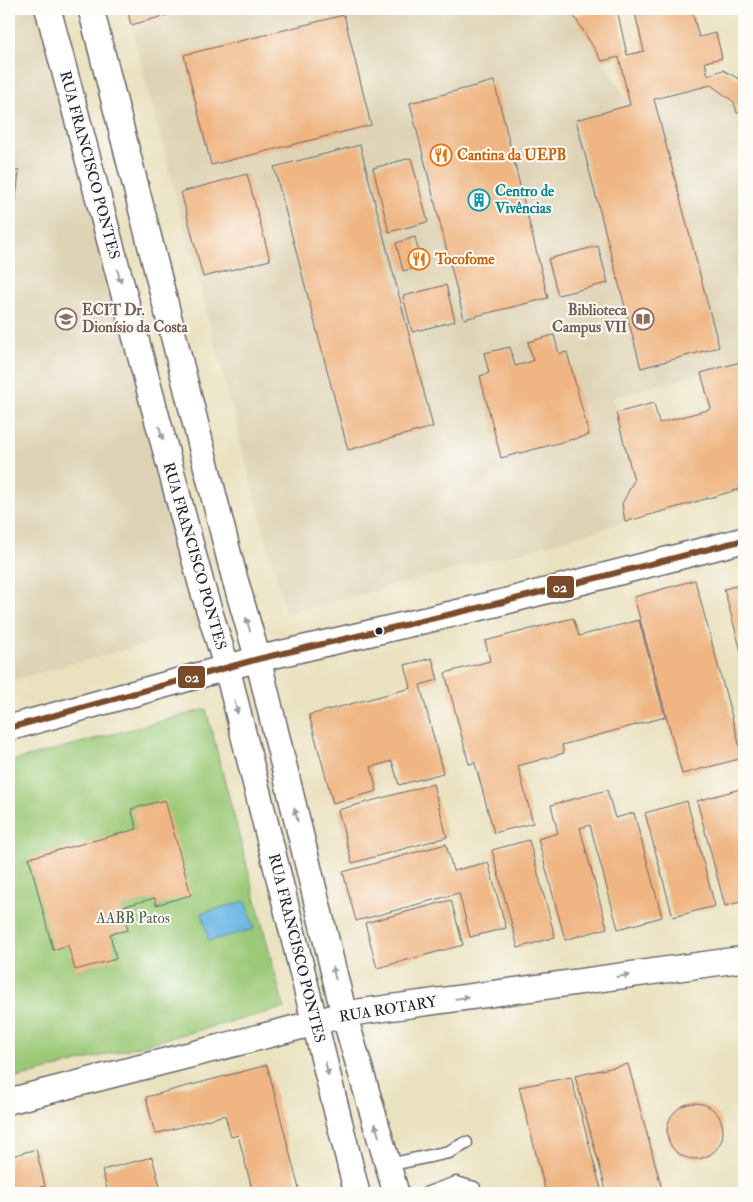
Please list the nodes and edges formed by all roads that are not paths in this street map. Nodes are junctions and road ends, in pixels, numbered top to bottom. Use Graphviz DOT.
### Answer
graph roads {
  1 [pos="48,9"];
  2 [pos="91,9"];
  3 [pos="744,540"];
  4 [pos="258,659"];
  5 [pos="227,668"];
  6 [pos="9,728"];
  7 [pos="744,959"];
  8 [pos="344,1014"];
  9 [pos="315,1023"];
  10 [pos="9,1101"];
  11 [pos="466,1143"];
  12 [pos="388,1165"];
  13 [pos="474,1188"];
  14 [pos="357,1193"];
  15 [pos="396,1193"];
  16 [pos="428,1193"];
  1 -- 5 [label="street, RUA FRANCISCO PONTES, one-way"];
  4 -- 2 [label="street, RUA FRANCISCO PONTES, one-way"];
  3 -- 4 [label="street"];
  4 -- 5 [label="street"];
  8 -- 4 [label="street, RUA FRANCISCO PONTES, one-way"];
  5 -- 6 [label="street"];
  5 -- 9 [label="street, RUA FRANCISCO PONTES, one-way"];
  8 -- 7 [label="street, RUA ROTARY, one-way"];
  8 -- 9 [label="street, RUA ROTARY"];
  12 -- 8 [label="street, RUA FRANCISCO PONTES, one-way"];
  9 -- 10 [label="street, RUA ROTARY"];
  9 -- 14 [label="street, RUA FRANCISCO PONTES, one-way"];
  11 -- 12 [label="lane"];
  12 -- 15 [label="street, RUA FRANCISCO PONTES"];
  13 -- 16 [label="lane"];
}
